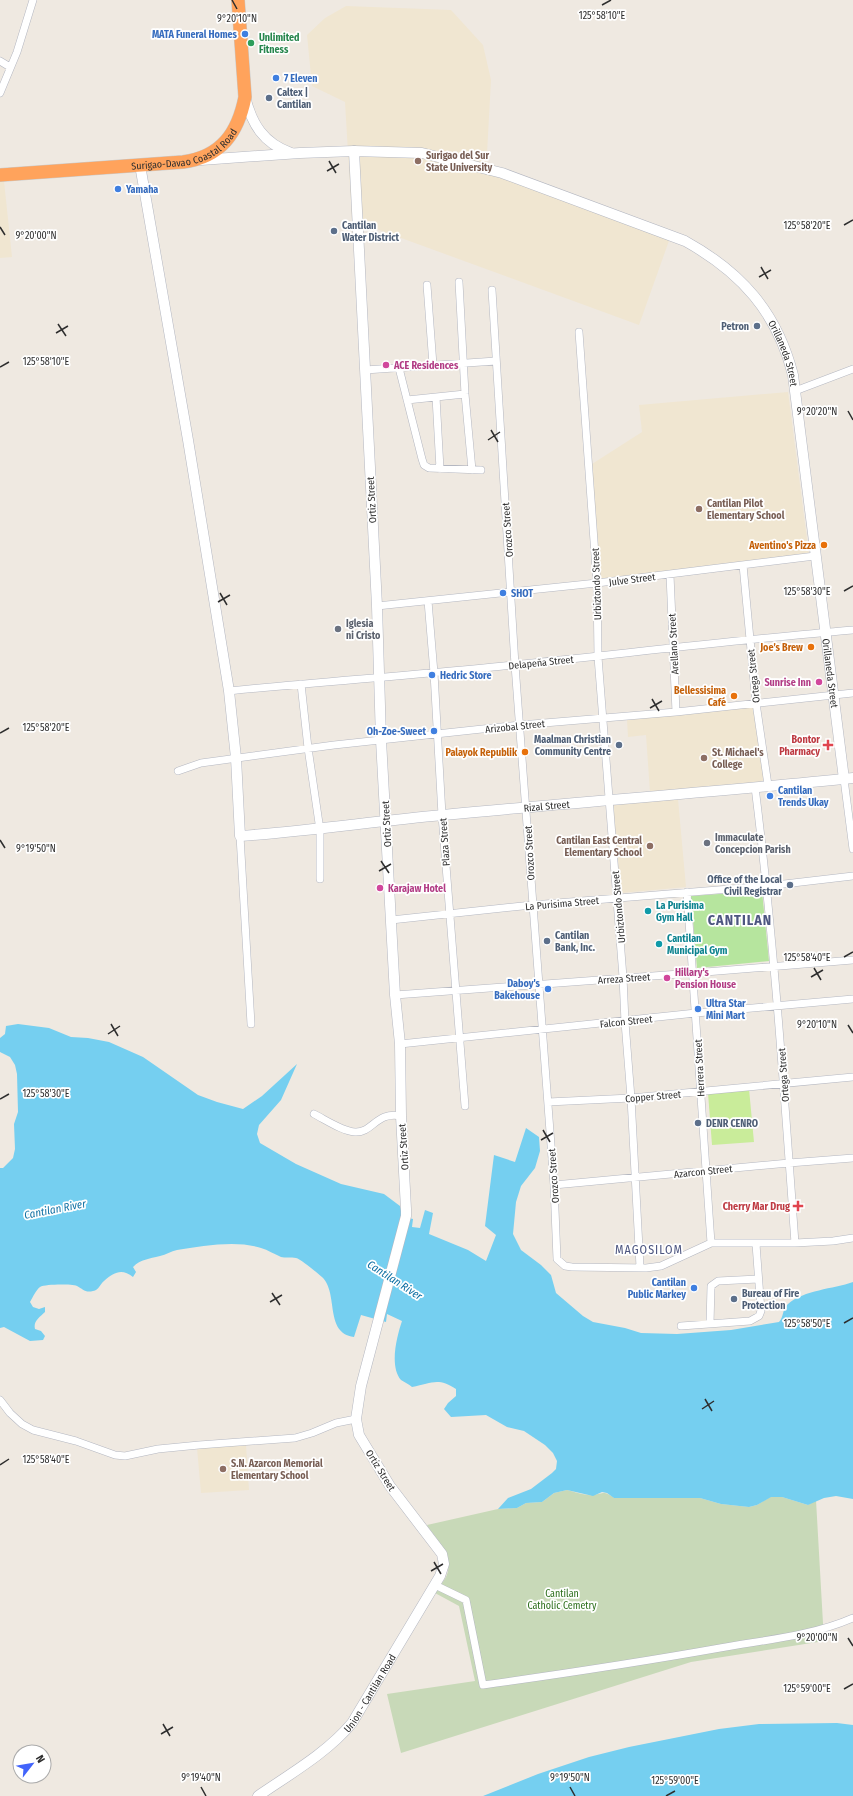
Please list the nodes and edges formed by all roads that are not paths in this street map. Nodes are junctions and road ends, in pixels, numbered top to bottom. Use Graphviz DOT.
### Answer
graph roads {
  1 [pos="33,0"];
  2 [pos="238,0"];
  3 [pos="0,61"];
  4 [pos="10,67"];
  5 [pos="0,93"];
  6 [pos="245,97"];
  7 [pos="354,151"];
  8 [pos="293,153"];
  9 [pos="193,160"];
  10 [pos="140,165"];
  11 [pos="0,175"];
  12 [pos="459,282"];
  13 [pos="427,284"];
  14 [pos="492,290"];
  15 [pos="579,332"];
  16 [pos="496,361"];
  17 [pos="463,363"];
  18 [pos="433,366"];
  19 [pos="399,368"];
  20 [pos="853,368"];
  21 [pos="365,370"];
  22 [pos="795,391"];
  23 [pos="465,394"];
  24 [pos="436,397"];
  25 [pos="407,400"];
  26 [pos="440,469"];
  27 [pos="472,470"];
  28 [pos="481,470"];
  29 [pos="815,556"];
  30 [pos="743,565"];
  31 [pos="670,574"];
  32 [pos="597,583"];
  33 [pos="511,592"];
  34 [pos="428,601"];
  35 [pos="377,606"];
  36 [pos="853,630"];
  37 [pos="825,633"];
  38 [pos="750,639"];
  39 [pos="673,649"];
  40 [pos="598,657"];
  41 [pos="515,665"];
  42 [pos="434,673"];
  43 [pos="379,677"];
  44 [pos="301,684"];
  45 [pos="229,691"];
  46 [pos="853,693"];
  47 [pos="834,694"];
  48 [pos="756,703"];
  49 [pos="676,712"];
  50 [pos="603,718"];
  51 [pos="520,725"];
  52 [pos="436,735"];
  53 [pos="381,740"];
  54 [pos="308,748"];
  55 [pos="236,758"];
  56 [pos="178,771"];
  57 [pos="848,778"];
  58 [pos="768,785"];
  59 [pos="755,787"];
  60 [pos="609,802"];
  61 [pos="526,808"];
  62 [pos="442,815"];
  63 [pos="386,821"];
  64 [pos="320,830"];
  65 [pos="240,836"];
  66 [pos="853,849"];
  67 [pos="853,876"];
  68 [pos="320,878"];
  69 [pos="767,886"];
  70 [pos="687,892"];
  71 [pos="617,898"];
  72 [pos="532,905"];
  73 [pos="449,914"];
  74 [pos="391,920"];
  75 [pos="853,960"];
  76 [pos="774,966"];
  77 [pos="693,973"];
  78 [pos="623,978"];
  79 [pos="538,984"];
  80 [pos="455,991"];
  81 [pos="395,995"];
  82 [pos="853,999"];
  83 [pos="778,1005"];
  84 [pos="696,1013"];
  85 [pos="625,1022"];
  86 [pos="251,1024"];
  87 [pos="542,1028"];
  88 [pos="458,1037"];
  89 [pos="400,1044"];
  90 [pos="853,1077"];
  91 [pos="783,1083"];
  92 [pos="700,1092"];
  93 [pos="631,1098"];
  94 [pos="548,1102"];
  95 [pos="465,1106"];
  96 [pos="314,1114"];
  97 [pos="401,1116"];
  98 [pos="853,1158"];
  99 [pos="789,1163"];
  100 [pos="707,1171"];
  101 [pos="636,1178"];
  102 [pos="554,1185"];
  103 [pos="853,1238"];
  104 [pos="711,1243"];
  105 [pos="756,1244"];
  106 [pos="795,1244"];
  107 [pos="640,1267"];
  108 [pos="758,1279"];
  109 [pos="710,1324"];
  110 [pos="681,1326"];
  111 [pos="0,1400"];
  112 [pos="356,1419"];
  113 [pos="444,1559"];
  114 [pos="435,1585"];
  115 [pos="853,1618"];
  116 [pos="258,1796"];
  1 -- 4 [label="street"];
  2 -- 6 [label="highway, Surigao-Davao Coastal Road"];
  3 -- 4 [label="street"];
  4 -- 5 [label="street"];
  6 -- 8 [label="street"];
  6 -- 9 [label="highway, Surigao-Davao Coastal Road"];
  7 -- 8 [label="street, Orillaneda Street"];
  7 -- 21 [label="street, Ortiz Street"];
  7 -- 22 [label="street, Orillaneda Street"];
  8 -- 9 [label="street, Orillaneda Street"];
  9 -- 10 [label="highway, Surigao-Davao Coastal Road"];
  10 -- 11 [label="highway, Surigao-Davao Coastal Road"];
  10 -- 45 [label="street"];
  12 -- 17 [label="street"];
  13 -- 18 [label="street"];
  14 -- 16 [label="street, Orozco Street"];
  15 -- 32 [label="street, Urbiztondo Street"];
  16 -- 17 [label="street"];
  16 -- 33 [label="street, Orozco Street"];
  17 -- 18 [label="street"];
  17 -- 23 [label="street"];
  18 -- 19 [label="street"];
  19 -- 21 [label="street"];
  19 -- 25 [label="street"];
  20 -- 22 [label="street"];
  21 -- 35 [label="street, Ortiz Street"];
  22 -- 29 [label="street, Orillaneda Street"];
  23 -- 24 [label="street"];
  23 -- 27 [label="street"];
  24 -- 25 [label="street"];
  24 -- 26 [label="street"];
  25 -- 26 [label="street"];
  26 -- 27 [label="street"];
  27 -- 28 [label="street"];
  29 -- 30 [label="street, Julve Street"];
  29 -- 37 [label="street, Orillaneda Street"];
  30 -- 31 [label="street, Julve Street"];
  30 -- 38 [label="street, Ortega Street"];
  31 -- 32 [label="street, Julve Street"];
  31 -- 39 [label="street, Arellano Street"];
  32 -- 33 [label="street, Julve Street"];
  32 -- 40 [label="street, Urbiztondo Street"];
  33 -- 34 [label="street, Julve Street"];
  33 -- 41 [label="street, Orozco Street"];
  34 -- 35 [label="street, Julve Street"];
  34 -- 42 [label="street, Plaza Street"];
  35 -- 43 [label="street, Ortiz Street"];
  36 -- 37 [label="street, Delapeña Street"];
  37 -- 38 [label="street, Delapeña Street"];
  37 -- 47 [label="street, Orillaneda Street"];
  38 -- 39 [label="street, Delapeña Street"];
  38 -- 48 [label="street, Ortega Street"];
  39 -- 40 [label="street, Delapeña Street"];
  39 -- 49 [label="street, Arellano Street"];
  40 -- 41 [label="street, Delapeña Street"];
  40 -- 50 [label="street, Urbiztondo Street"];
  41 -- 42 [label="street, Delapeña Street"];
  41 -- 51 [label="street, Orozco Street"];
  42 -- 43 [label="street, Delapeña Street"];
  42 -- 52 [label="street, Plaza Street"];
  43 -- 44 [label="street, Delapeña Street"];
  43 -- 53 [label="street, Ortiz Street"];
  44 -- 45 [label="street, Delapeña Street"];
  44 -- 54 [label="street"];
  45 -- 55 [label="street"];
  46 -- 47 [label="street, Arizobal Street"];
  47 -- 48 [label="street, Arizobal Street"];
  47 -- 57 [label="street, Orillaneda Street"];
  48 -- 49 [label="street, Arizobal Street"];
  48 -- 58 [label="street, Ortega Street"];
  49 -- 50 [label="street, Arizobal Street"];
  50 -- 51 [label="street, Arizobal Street"];
  50 -- 60 [label="street, Urbiztondo Street"];
  51 -- 52 [label="street, Arizobal Street"];
  51 -- 61 [label="street, Orozco Street"];
  52 -- 53 [label="street, Arizobal Street"];
  52 -- 62 [label="street, Plaza Street"];
  53 -- 54 [label="street, Arizobal Street"];
  53 -- 63 [label="street, Ortiz Street"];
  54 -- 55 [label="street, Arizobal Street"];
  54 -- 64 [label="street"];
  55 -- 56 [label="street, Arizobal Street"];
  55 -- 65 [label="street"];
  57 -- 58 [label="street, Rizal Street"];
  57 -- 66 [label="street, Orillaneda Street"];
  58 -- 59 [label="street, Rizal Street"];
  59 -- 60 [label="street, Rizal Street"];
  59 -- 69 [label="street, Ortega Street"];
  60 -- 61 [label="street, Rizal Street"];
  60 -- 71 [label="street, Urbiztondo Street"];
  61 -- 62 [label="street, Rizal Street"];
  61 -- 72 [label="street, Orozco Street"];
  62 -- 63 [label="street, Rizal Street"];
  62 -- 73 [label="street, Plaza Street"];
  63 -- 64 [label="street, Rizal Street"];
  63 -- 74 [label="street, Ortiz Street"];
  64 -- 65 [label="street, Rizal Street"];
  64 -- 68 [label="street"];
  65 -- 86 [label="street"];
  67 -- 69 [label="street, La Purisima Street"];
  69 -- 70 [label="street, La Purisima Street"];
  69 -- 76 [label="street, Ortega Street"];
  70 -- 71 [label="street, La Purisima Street"];
  70 -- 77 [label="street, Herrera Street"];
  71 -- 72 [label="street, La Purisima Street"];
  71 -- 78 [label="street, Urbiztondo Street"];
  72 -- 73 [label="street, La Purisima Street"];
  72 -- 79 [label="street, Orozco Street"];
  73 -- 74 [label="street, La Purisima Street"];
  73 -- 80 [label="street, Plaza Street"];
  74 -- 81 [label="street, Ortiz Street"];
  75 -- 76 [label="street, Arreza Street"];
  76 -- 77 [label="street, Arreza Street"];
  76 -- 83 [label="street, Ortega Street"];
  77 -- 78 [label="street, Arreza Street"];
  77 -- 84 [label="street, Herrera Street"];
  78 -- 79 [label="street, Arreza Street"];
  78 -- 85 [label="street, Urbiztondo Street"];
  79 -- 80 [label="street, Arreza Street"];
  79 -- 87 [label="street, Orozco Street"];
  80 -- 81 [label="street, Arreza Street"];
  80 -- 88 [label="street, Plaza Street"];
  81 -- 89 [label="street, Ortiz Street"];
  82 -- 83 [label="street, Falcon Street"];
  83 -- 84 [label="street, Falcon Street"];
  83 -- 91 [label="street, Ortega Street"];
  84 -- 85 [label="street, Falcon Street"];
  84 -- 92 [label="street, Herrera Street"];
  85 -- 87 [label="street, Falcon Street"];
  85 -- 93 [label="street, Urbiztondo Street"];
  87 -- 88 [label="street, Falcon Street"];
  87 -- 94 [label="street, Orozco Street"];
  88 -- 89 [label="street, Falcon Street"];
  88 -- 95 [label="street, Plaza Street"];
  89 -- 97 [label="street, Ortiz Street"];
  90 -- 91 [label="street, Copper Street"];
  91 -- 92 [label="street, Copper Street"];
  91 -- 99 [label="street, Ortega Street"];
  92 -- 93 [label="street, Copper Street"];
  92 -- 100 [label="street, Herrera Street"];
  93 -- 94 [label="street, Copper Street"];
  93 -- 101 [label="street, Urbiztondo Street"];
  94 -- 102 [label="street, Orozco Street"];
  96 -- 97 [label="street"];
  97 -- 112 [label="street, Ortiz Street"];
  98 -- 99 [label="street, Azarcon Street"];
  99 -- 100 [label="street, Azarcon Street"];
  99 -- 106 [label="street, Ortega Street"];
  100 -- 101 [label="street, Azarcon Street"];
  100 -- 104 [label="street, Herrera Street"];
  101 -- 102 [label="street, Azarcon Street"];
  101 -- 107 [label="street, Urbiztondo Street"];
  102 -- 107 [label="street, Orozco Street"];
  103 -- 106 [label="street"];
  104 -- 105 [label="street"];
  104 -- 107 [label="street"];
  105 -- 106 [label="street"];
  105 -- 108 [label="street"];
  108 -- 109 [label="street"];
  108 -- 109 [label="street"];
  109 -- 110 [label="street"];
  111 -- 112 [label="street"];
  112 -- 113 [label="street, Ortiz Street"];
  113 -- 114 [label="street, Union - Cantilan Road"];
  114 -- 115 [label="street"];
  114 -- 116 [label="street, Union - Cantilan Road"];
}
